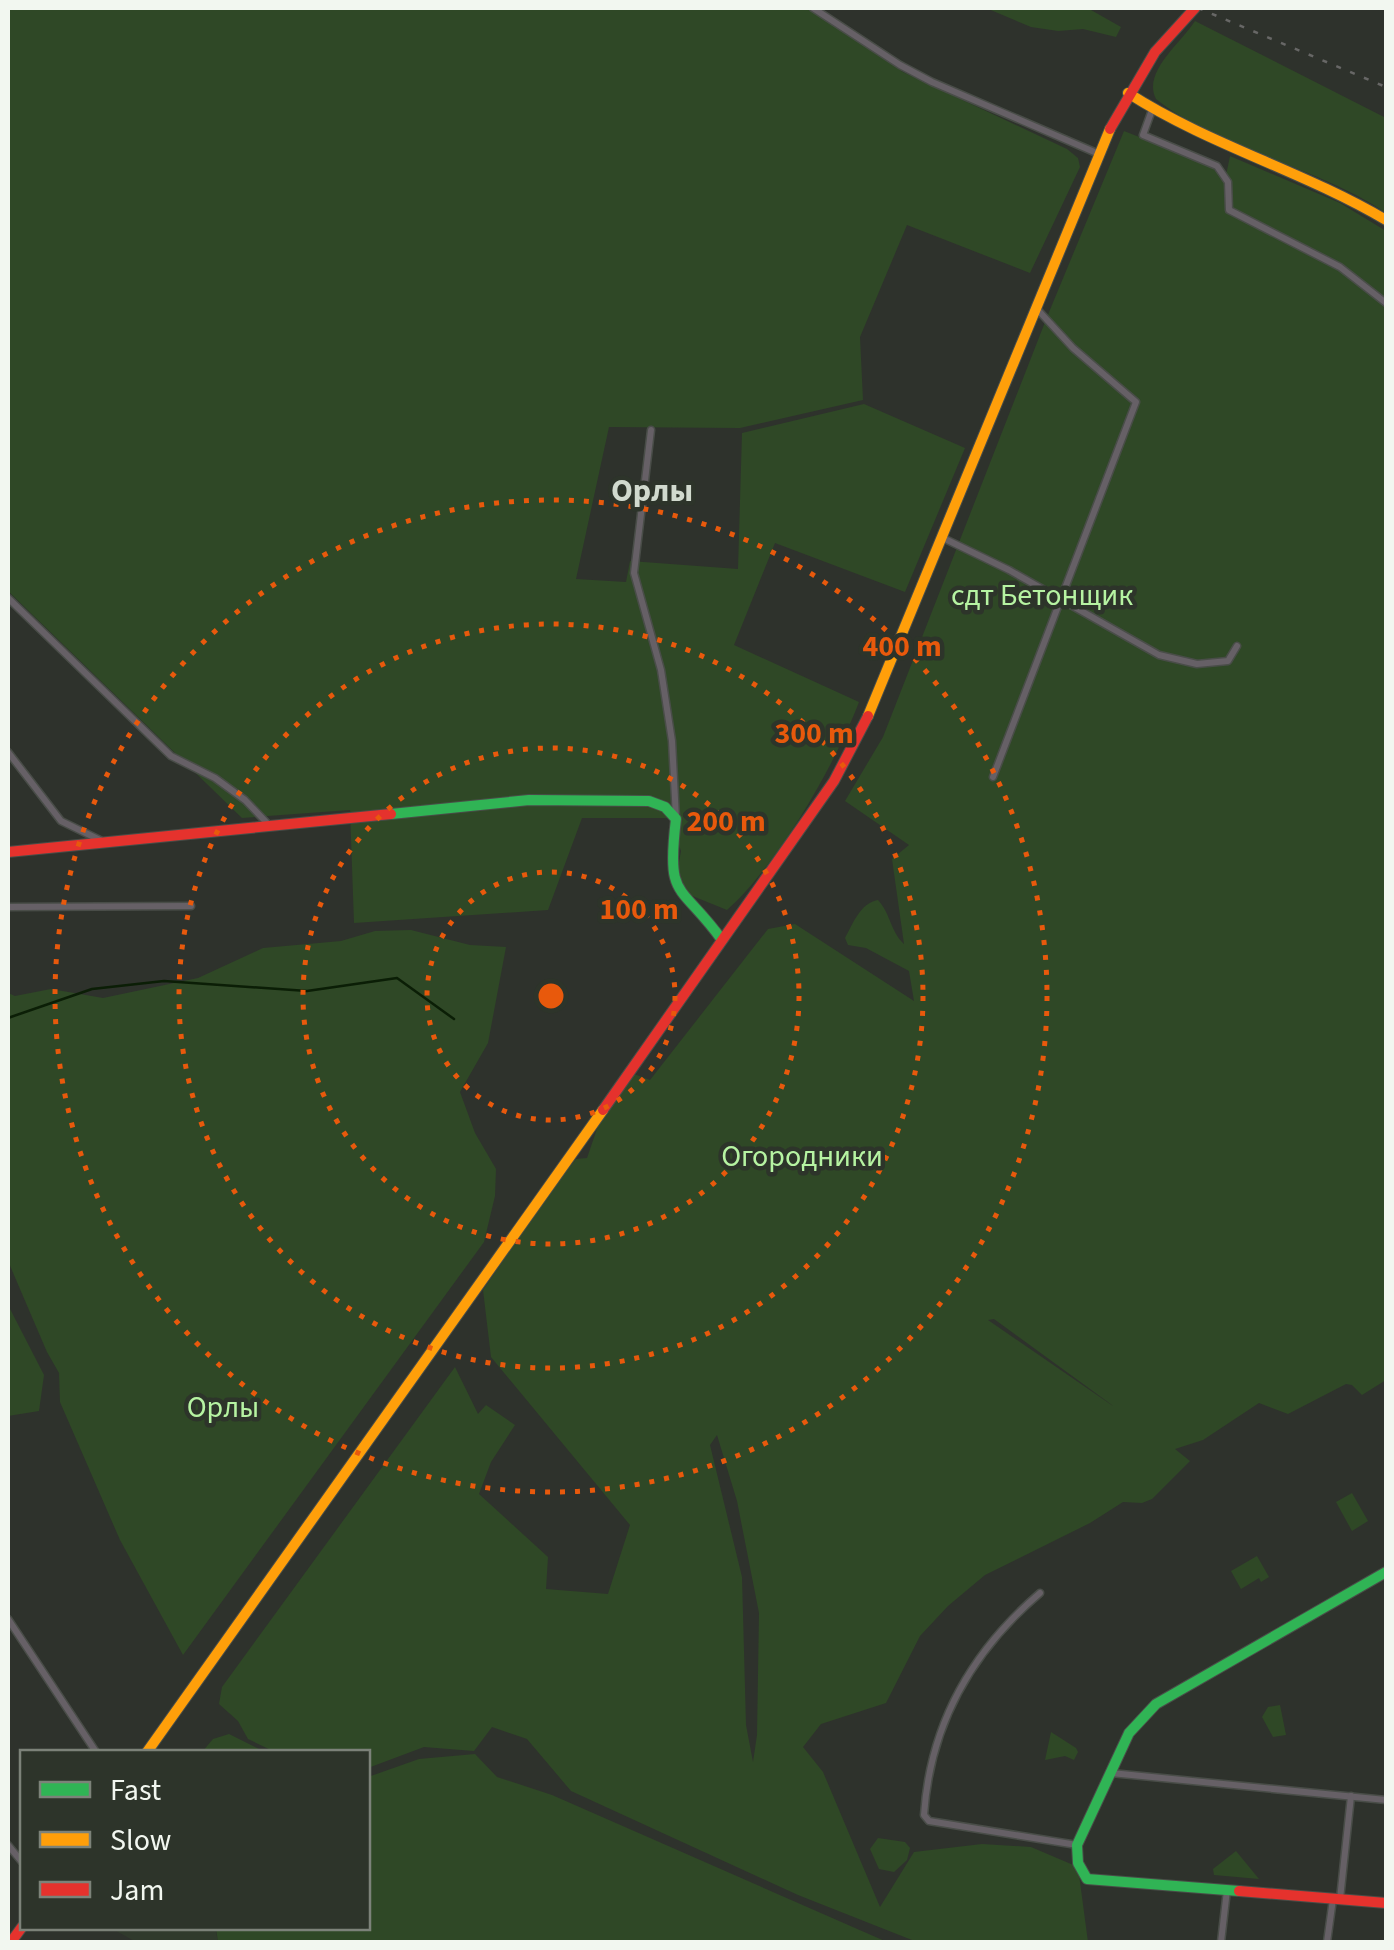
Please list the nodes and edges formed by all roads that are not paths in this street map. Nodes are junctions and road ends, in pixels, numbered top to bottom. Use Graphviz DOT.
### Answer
graph roads {
  1 [pos="813,8"];
  2 [pos="1195,8"];
  3 [pos="1128,93"];
  4 [pos="1152,110"];
  5 [pos="1099,154"];
  6 [pos="1386,220"];
  7 [pos="1386,303"];
  8 [pos="1036,308"];
  9 [pos="651,430"];
  10 [pos="943,538"];
  11 [pos="8,598"];
  12 [pos="1060,598"];
  13 [pos="1238,646"];
  14 [pos="8,752"];
  15 [pos="993,776"];
  16 [pos="676,819"];
  17 [pos="269,825"];
  18 [pos="100,840"];
  19 [pos="8,852"];
  20 [pos="191,906"];
  21 [pos="8,907"];
  22 [pos="722,940"];
  23 [pos="1386,1572"];
  24 [pos="1040,1593"];
  25 [pos="8,1618"];
  26 [pos="95,1750"];
  27 [pos="147,1750"];
  28 [pos="1110,1773"];
  29 [pos="1351,1796"];
  30 [pos="1386,1800"];
  31 [pos="1077,1845"];
  32 [pos="1227,1890"];
  33 [pos="1337,1899"];
  34 [pos="1386,1903"];
  35 [pos="1221,1942"];
  36 [pos="1327,1942"];
  1 -- 5 [label="street"];
  2 -- 3 [label="main road"];
  3 -- 4 [label="main road"];
  3 -- 5 [label="main road"];
  4 -- 6 [label="main road"];
  4 -- 7 [label="street"];
  5 -- 8 [label="main road"];
  8 -- 10 [label="main road"];
  8 -- 12 [label="street"];
  9 -- 16 [label="street"];
  10 -- 12 [label="street"];
  10 -- 22 [label="main road"];
  11 -- 17 [label="street"];
  12 -- 13 [label="street"];
  12 -- 15 [label="street"];
  14 -- 18 [label="street"];
  16 -- 17 [label="main road"];
  16 -- 22 [label="main road"];
  17 -- 18 [label="main road"];
  18 -- 19 [label="main road"];
  20 -- 21 [label="street"];
  22 -- 27 [label="main road"];
  23 -- 28 [label="main road"];
  24 -- 31 [label="street"];
  25 -- 26 [label="street"];
  28 -- 29 [label="street"];
  28 -- 31 [label="main road"];
  29 -- 30 [label="street"];
  29 -- 33 [label="street"];
  31 -- 32 [label="main road"];
  32 -- 33 [label="main road"];
  32 -- 35 [label="street"];
  33 -- 34 [label="main road"];
  33 -- 36 [label="street"];
}
